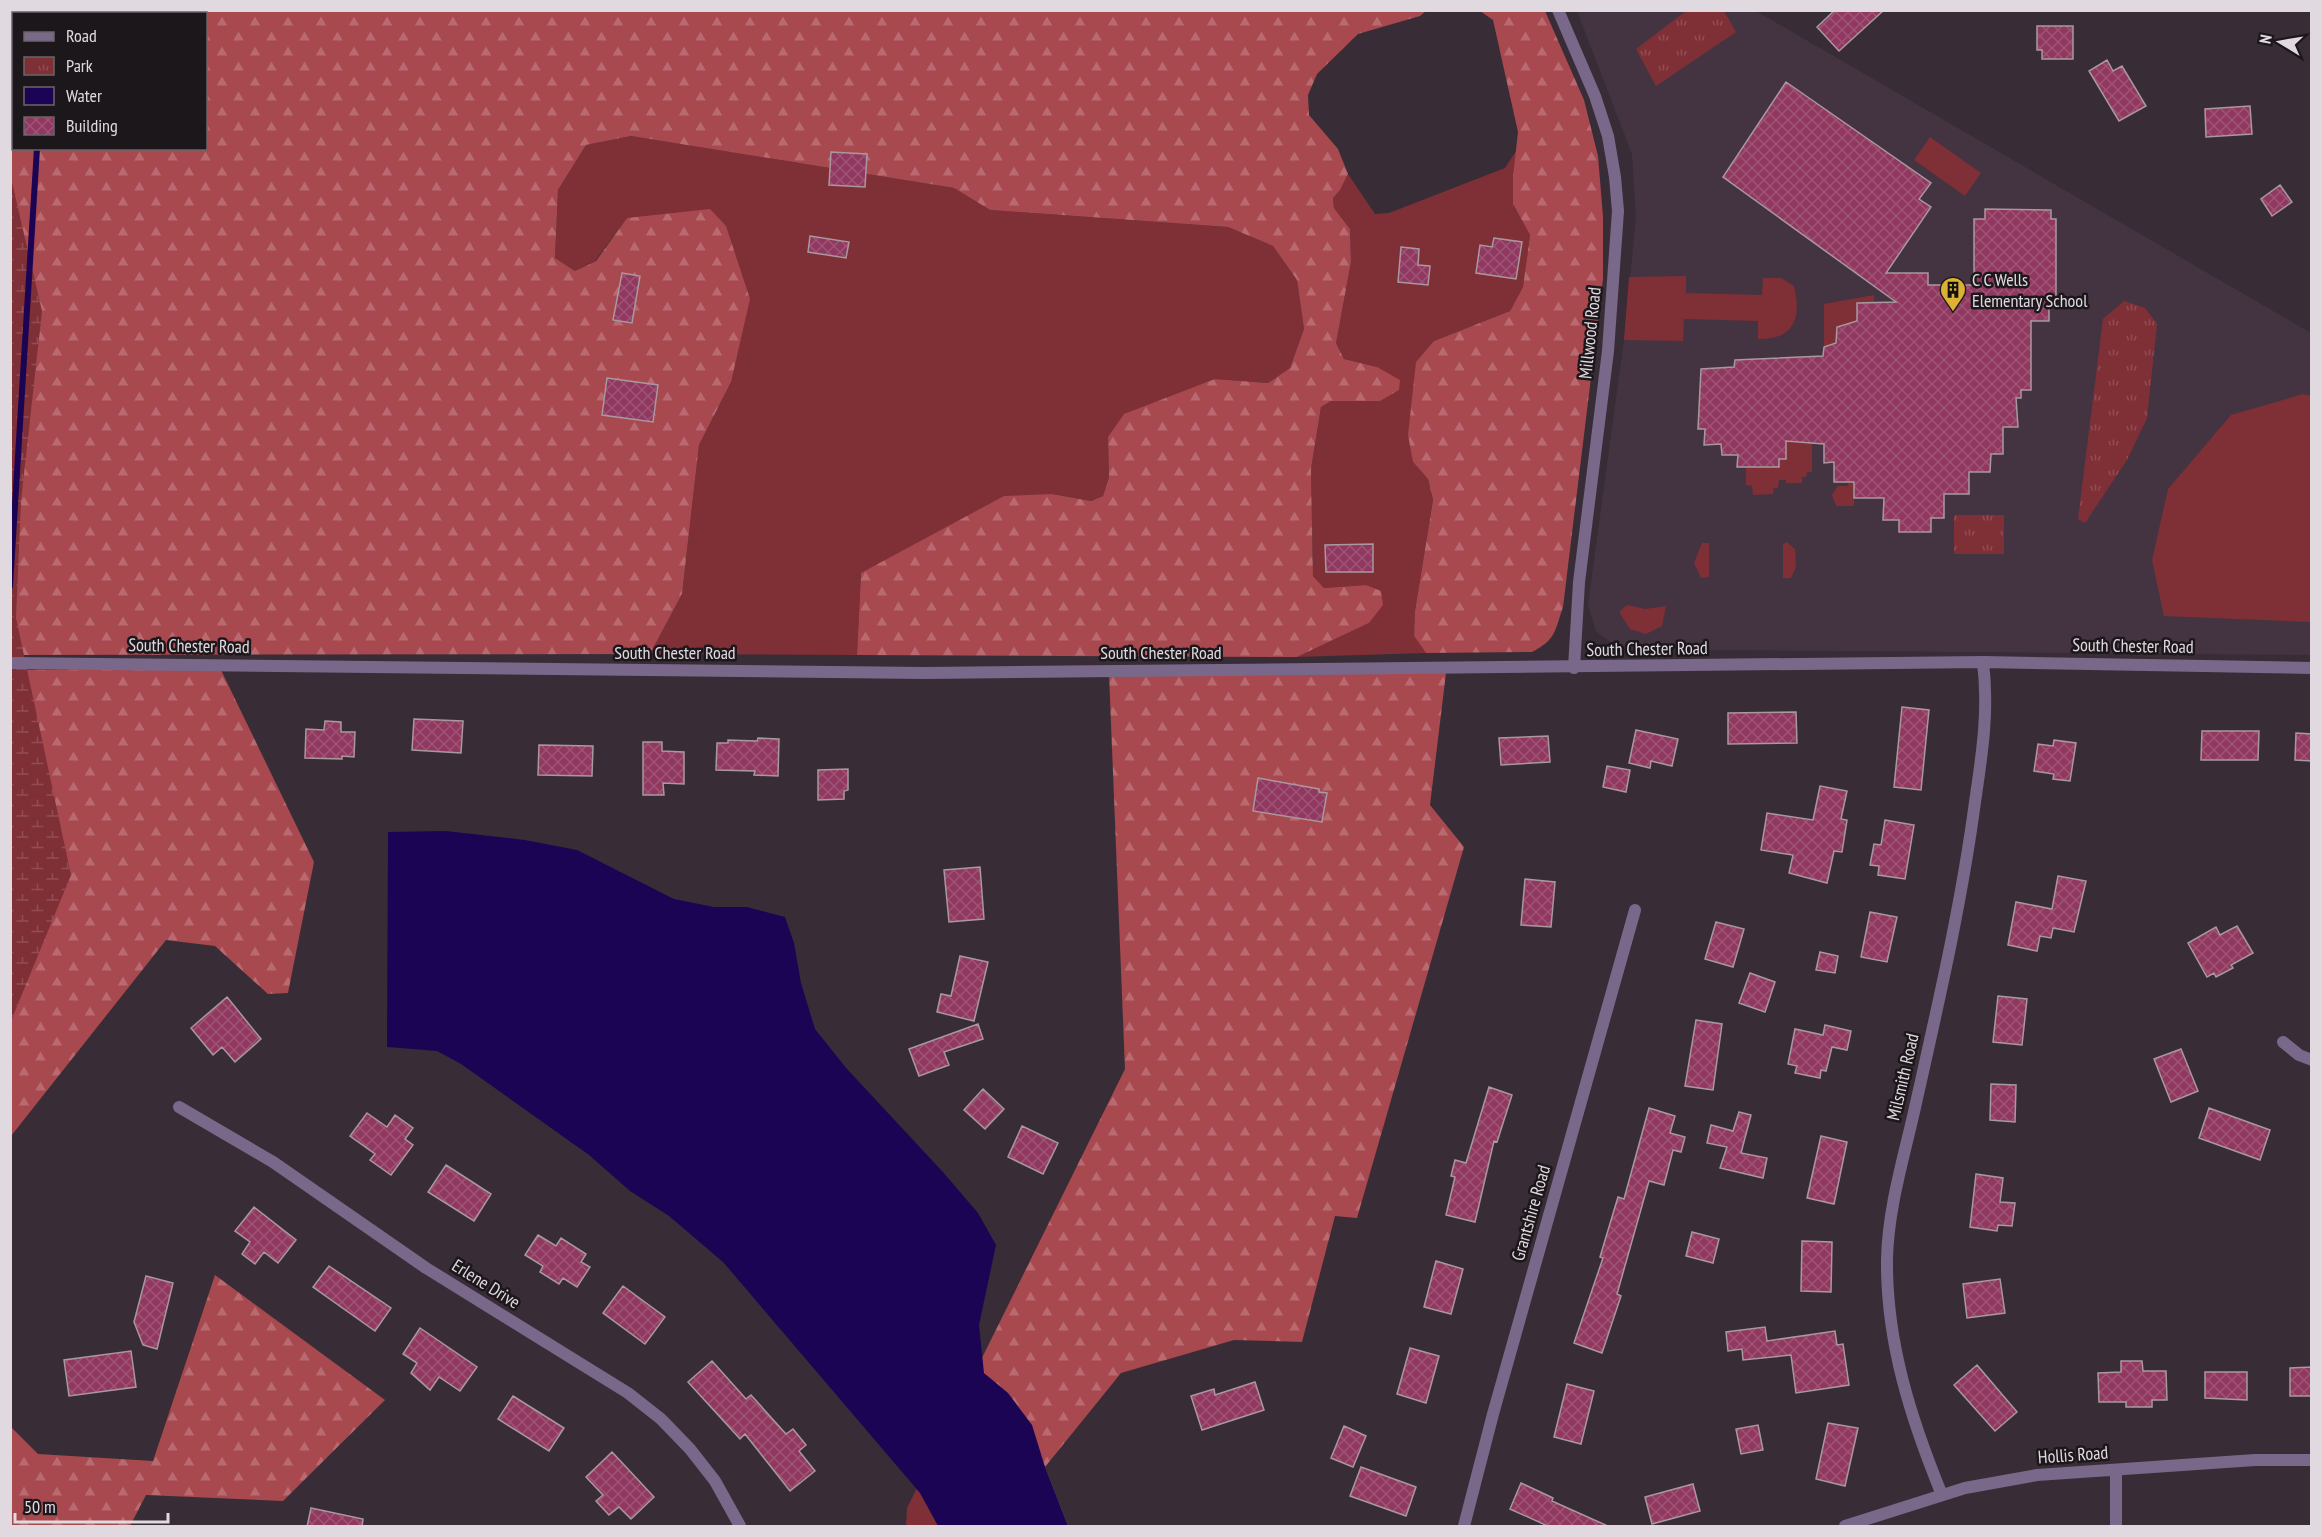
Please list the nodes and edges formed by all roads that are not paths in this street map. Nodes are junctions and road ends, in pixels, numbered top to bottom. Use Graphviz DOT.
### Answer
graph roads {
  1 [pos="1558,10"];
  2 [pos="1983,662"];
  3 [pos="10,663"];
  4 [pos="1574,668"];
  5 [pos="2312,668"];
  6 [pos="1635,910"];
  7 [pos="2283,1042"];
  8 [pos="2312,1060"];
  9 [pos="179,1107"];
  10 [pos="2312,1460"];
  11 [pos="2116,1470"];
  12 [pos="1942,1495"];
  13 [pos="740,1527"];
  14 [pos="1464,1527"];
  15 [pos="1845,1527"];
  16 [pos="2116,1527"];
  1 -- 4 [label="street, Millwood Road"];
  2 -- 4 [label="street, South Chester Road"];
  2 -- 5 [label="street, South Chester Road"];
  2 -- 12 [label="street, Milsmith Road"];
  3 -- 4 [label="street, South Chester Road"];
  6 -- 14 [label="street, Grantshire Road"];
  7 -- 8 [label="street"];
  9 -- 13 [label="street, Erlene Drive"];
  10 -- 11 [label="street, Hollis Road"];
  11 -- 12 [label="street, Hollis Road"];
  11 -- 16 [label="street"];
  12 -- 15 [label="street, Hollis Road"];
}
